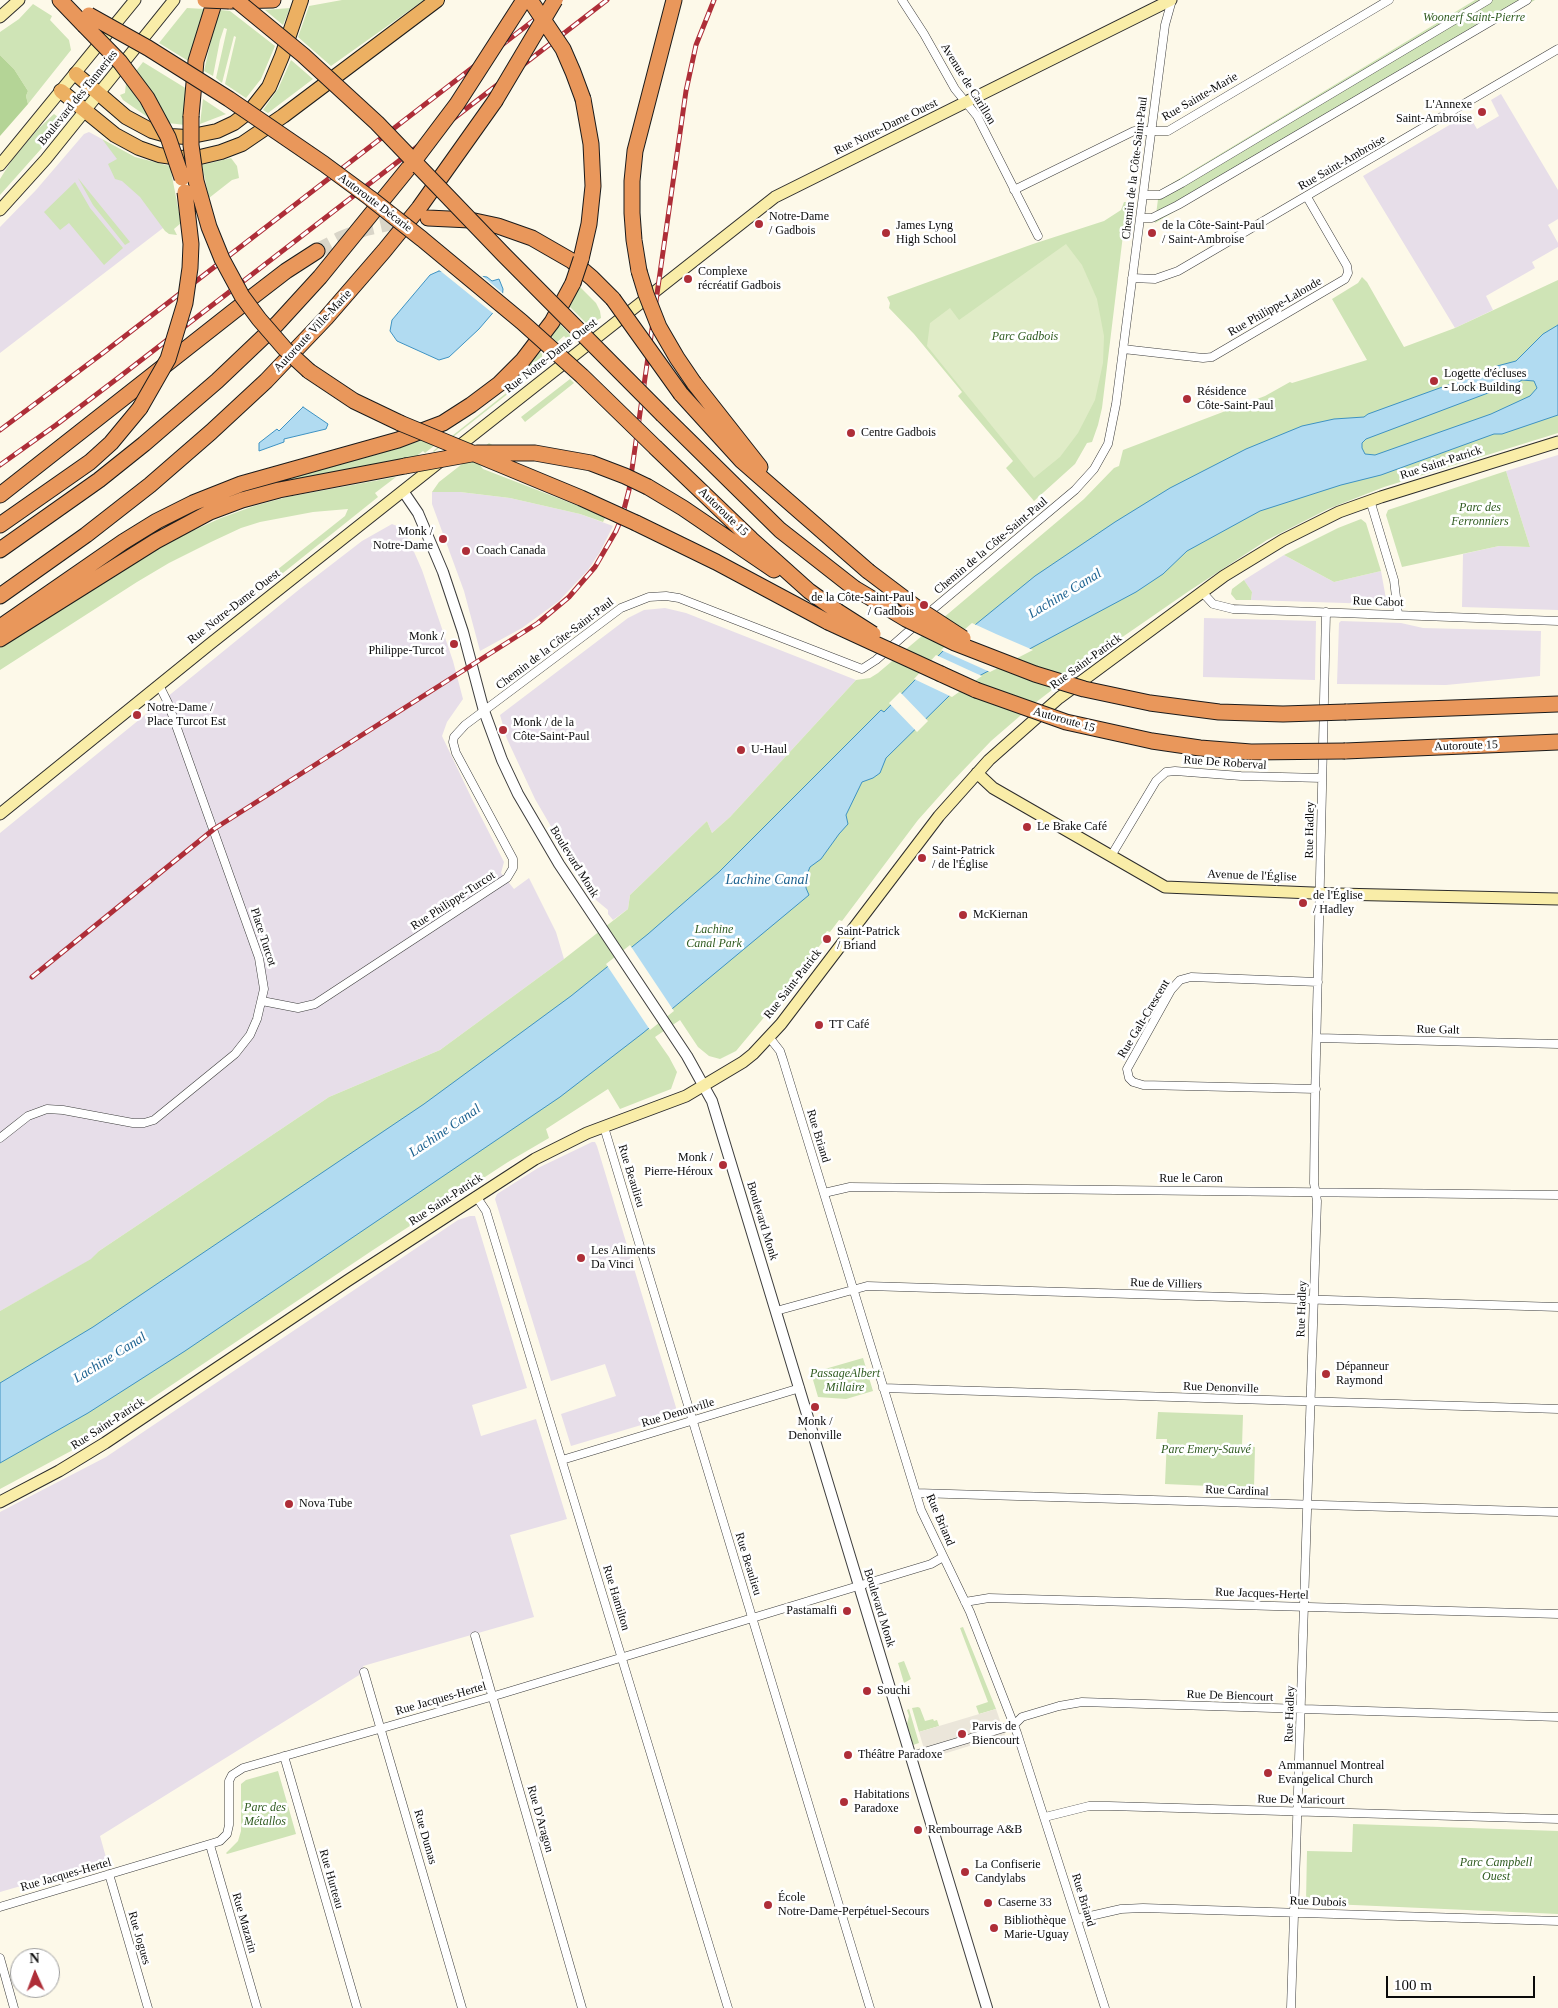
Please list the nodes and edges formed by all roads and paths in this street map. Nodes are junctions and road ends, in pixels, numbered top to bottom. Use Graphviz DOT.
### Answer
graph roads {
  1 [pos="19,0"];
  2 [pos="61,0"];
  3 [pos="135,0"];
  4 [pos="174,0"];
  5 [pos="205,0"];
  6 [pos="226,0"];
  7 [pos="273,0"];
  8 [pos="301,0"];
  9 [pos="437,0"];
  10 [pos="524,0"];
  11 [pos="530,0"];
  12 [pos="556,0"];
  13 [pos="674,0"];
  14 [pos="902,0"];
  15 [pos="1171,0"];
  16 [pos="1389,0"];
  17 [pos="1488,0"];
  18 [pos="1527,0"];
  19 [pos="4,14"];
  20 [pos="87,20"];
  21 [pos="1558,49"];
  22 [pos="76,74"];
  23 [pos="61,90"];
  24 [pos="100,94"];
  25 [pos="966,102"];
  26 [pos="86,111"];
  27 [pos="1151,130"];
  28 [pos="0,165"];
  29 [pos="1014,190"];
  30 [pos="1143,195"];
  31 [pos="1307,197"];
  32 [pos="0,210"];
  33 [pos="428,218"];
  34 [pos="1140,218"];
  35 [pos="1038,236"];
  36 [pos="317,251"];
  37 [pos="1132,278"];
  38 [pos="1123,349"];
  39 [pos="1558,442"];
  40 [pos="656,448"];
  41 [pos="403,491"];
  42 [pos="0,495"];
  43 [pos="1370,500"];
  44 [pos="792,505"];
  45 [pos="0,526"];
  46 [pos="0,550"];
  47 [pos="809,591"];
  48 [pos="1202,593"];
  49 [pos="0,596"];
  50 [pos="1326,612"];
  51 [pos="1398,614"];
  52 [pos="832,616"];
  53 [pos="1558,621"];
  54 [pos="0,627"];
  55 [pos="0,639"];
  56 [pos="1007,664"];
  57 [pos="158,685"];
  58 [pos="1558,704"];
  59 [pos="484,711"];
  60 [pos="1558,742"];
  61 [pos="977,773"];
  62 [pos="1322,778"];
  63 [pos="0,814"];
  64 [pos="1111,856"];
  65 [pos="1320,893"];
  66 [pos="1558,899"];
  67 [pos="1318,982"];
  68 [pos="262,1001"];
  69 [pos="769,1037"];
  70 [pos="1318,1038"];
  71 [pos="1558,1044"];
  72 [pos="704,1086"];
  73 [pos="1316,1089"];
  74 [pos="604,1126"];
  75 [pos="0,1138"];
  76 [pos="1316,1192"];
  77 [pos="824,1193"];
  78 [pos="1558,1195"];
  79 [pos="476,1196"];
  80 [pos="853,1289"];
  81 [pos="1314,1300"];
  82 [pos="1558,1307"];
  83 [pos="776,1311"];
  84 [pos="800,1388"];
  85 [pos="883,1388"];
  86 [pos="1311,1402"];
  87 [pos="1558,1409"];
  88 [pos="693,1420"];
  89 [pos="562,1460"];
  90 [pos="916,1493"];
  91 [pos="0,1502"];
  92 [pos="1307,1504"];
  93 [pos="1558,1512"];
  94 [pos="943,1557"];
  95 [pos="859,1585"];
  96 [pos="965,1602"];
  97 [pos="1304,1607"];
  98 [pos="1558,1614"];
  99 [pos="753,1618"];
  100 [pos="475,1636"];
  101 [pos="622,1657"];
  102 [pos="364,1672"];
  103 [pos="492,1696"];
  104 [pos="1302,1710"];
  105 [pos="1558,1717"];
  106 [pos="1014,1725"];
  107 [pos="382,1728"];
  108 [pos="284,1756"];
  109 [pos="911,1756"];
  110 [pos="1298,1811"];
  111 [pos="1045,1817"];
  112 [pos="1558,1819"];
  113 [pos="210,1845"];
  114 [pos="109,1874"];
  115 [pos="0,1907"];
  116 [pos="1295,1913"];
  117 [pos="1078,1919"];
  118 [pos="1558,1921"];
  119 [pos="0,1958"];
  120 [pos="14,2008"];
  121 [pos="148,2008"];
  122 [pos="257,2008"];
  123 [pos="357,2008"];
  124 [pos="462,2008"];
  125 [pos="582,2008"];
  126 [pos="728,2008"];
  127 [pos="870,2008"];
  128 [pos="987,2008"];
  129 [pos="1105,2008"];
  130 [pos="1291,2008"];
  1 -- 19 [label="main road"];
  2 -- 20 [label="highway, Autoroute Décarie"];
  3 -- 22 [label="main road, Boulevard des Tanneries"];
  4 -- 24 [label="main road, Boulevard des Tanneries"];
  5 -- 6 [label="highway, bridge"];
  6 -- 7 [label="highway"];
  6 -- 52 [label="highway, bridge"];
  6 -- 56 [label="highway, bridge"];
  8 -- 24 [label="highway"];
  9 -- 26 [label="highway"];
  10 -- 46 [label="highway, bridge"];
  11 -- 54 [label="highway, bridge"];
  12 -- 49 [label="highway, Autoroute Ville-Marie, bridge"];
  13 -- 44 [label="highway, bridge"];
  14 -- 25 [label="street, Avenue de Carillon"];
  15 -- 25 [label="main road, Rue Notre-Dame Ouest"];
  15 -- 27 [label="street, Chemin de la Côte-Saint-Paul"];
  16 -- 27 [label="street, Rue Sainte-Marie"];
  17 -- 30 [label="street"];
  18 -- 34 [label="street"];
  20 -- 40 [label="highway, Autoroute Décarie, bridge"];
  20 -- 45 [label="highway, bridge"];
  21 -- 31 [label="street, Rue Saint-Ambroise"];
  22 -- 23 [label="main road, Boulevard des Tanneries"];
  22 -- 24 [label="highway"];
  23 -- 26 [label="highway"];
  23 -- 28 [label="main road, Boulevard des Tanneries"];
  24 -- 26 [label="main road, Boulevard des Tanneries"];
  25 -- 29 [label="street, Avenue de Carillon"];
  25 -- 41 [label="main road, Rue Notre-Dame Ouest"];
  26 -- 32 [label="main road, Boulevard des Tanneries"];
  27 -- 29 [label="street, Rue Sainte-Marie"];
  27 -- 30 [label="street, Chemin de la Côte-Saint-Paul"];
  29 -- 35 [label="street, Avenue de Carillon"];
  30 -- 34 [label="street, Chemin de la Côte-Saint-Paul"];
  31 -- 37 [label="street, Rue Saint-Ambroise"];
  31 -- 38 [label="street, Rue Philippe-Lalonde"];
  33 -- 44 [label="highway, bridge"];
  34 -- 37 [label="street, Chemin de la Côte-Saint-Paul"];
  36 -- 42 [label="highway"];
  37 -- 38 [label="street, Chemin de la Côte-Saint-Paul"];
  38 -- 59 [label="street, Chemin de la Côte-Saint-Paul"];
  39 -- 43 [label="main road, Rue Saint-Patrick"];
  40 -- 47 [label="highway, Autoroute 15"];
  41 -- 57 [label="main road, Rue Notre-Dame Ouest"];
  41 -- 59 [label="street, Boulevard Monk"];
  43 -- 48 [label="main road, Rue Saint-Patrick"];
  43 -- 51 [label="street"];
  44 -- 56 [label="highway, bridge"];
  47 -- 52 [label="highway, Autoroute 15"];
  47 -- 55 [label="highway, bridge"];
  48 -- 50 [label="street, Rue Cabot"];
  48 -- 61 [label="main road, Rue Saint-Patrick"];
  50 -- 51 [label="street, Rue Cabot"];
  50 -- 62 [label="street, Rue Hadley"];
  51 -- 53 [label="street, Rue Cabot"];
  52 -- 60 [label="highway, Autoroute 15, bridge"];
  56 -- 58 [label="highway, bridge"];
  57 -- 63 [label="main road, Rue Notre-Dame Ouest"];
  57 -- 68 [label="street, Place Turcot"];
  59 -- 68 [label="street, Rue Philippe-Turcot"];
  59 -- 72 [label="street, Boulevard Monk"];
  61 -- 64 [label="main road, Avenue de l'Église"];
  61 -- 69 [label="main road, Rue Saint-Patrick"];
  62 -- 64 [label="street, Rue De Roberval"];
  62 -- 65 [label="street, Rue Hadley"];
  64 -- 65 [label="main road, Avenue de l'Église"];
  65 -- 66 [label="main road, Avenue de l'Église"];
  65 -- 67 [label="street, Rue Hadley"];
  67 -- 70 [label="street, Rue Hadley"];
  67 -- 73 [label="street, Rue Galt-Crescent"];
  68 -- 75 [label="street, Place Turcot"];
  69 -- 72 [label="main road, Rue Saint-Patrick"];
  69 -- 77 [label="street, Rue Briand"];
  70 -- 71 [label="street, Rue Galt"];
  70 -- 73 [label="street, Rue Hadley"];
  72 -- 74 [label="main road, Rue Saint-Patrick"];
  72 -- 83 [label="street, Boulevard Monk"];
  73 -- 76 [label="street, Rue Hadley"];
  74 -- 79 [label="main road, Rue Saint-Patrick"];
  74 -- 88 [label="street, Rue Beaulieu"];
  76 -- 77 [label="street, Rue le Caron"];
  76 -- 78 [label="street, Rue le Caron"];
  76 -- 81 [label="street, Rue Hadley"];
  77 -- 80 [label="street, Rue Briand"];
  79 -- 89 [label="street, Rue Hamilton"];
  79 -- 91 [label="main road, Rue Saint-Patrick"];
  80 -- 81 [label="street, Rue de Villiers"];
  80 -- 83 [label="street, Rue de Villiers"];
  80 -- 85 [label="street, Rue Briand"];
  81 -- 82 [label="street, Rue de Villiers"];
  81 -- 86 [label="street, Rue Hadley"];
  83 -- 84 [label="street, Boulevard Monk"];
  84 -- 88 [label="street, Rue Denonville"];
  84 -- 95 [label="street, Boulevard Monk"];
  85 -- 86 [label="street, Rue Denonville"];
  85 -- 90 [label="street, Rue Briand"];
  86 -- 87 [label="street, Rue Denonville"];
  86 -- 92 [label="street, Rue Hadley"];
  88 -- 89 [label="street, Rue Denonville"];
  88 -- 99 [label="street, Rue Beaulieu"];
  89 -- 101 [label="street, Rue Hamilton"];
  90 -- 92 [label="street, Rue Cardinal"];
  90 -- 94 [label="street, Rue Briand"];
  92 -- 93 [label="street, Rue Cardinal"];
  92 -- 97 [label="street, Rue Hadley"];
  94 -- 95 [label="street, Rue Jacques-Hertel"];
  94 -- 96 [label="street, Rue Briand"];
  95 -- 99 [label="street, Rue Jacques-Hertel"];
  95 -- 109 [label="street, Boulevard Monk"];
  96 -- 97 [label="street, Rue Jacques-Hertel"];
  96 -- 106 [label="street, Rue Briand"];
  97 -- 98 [label="street, Rue Jacques-Hertel"];
  97 -- 104 [label="street, Rue Hadley"];
  99 -- 101 [label="street, Rue Jacques-Hertel"];
  99 -- 127 [label="street, Rue Beaulieu"];
  100 -- 103 [label="street, Rue D'Aragon"];
  101 -- 103 [label="street, Rue Jacques-Hertel"];
  101 -- 126 [label="street, Rue Hamilton"];
  102 -- 107 [label="street, Rue Dumas"];
  103 -- 107 [label="street, Rue Jacques-Hertel"];
  103 -- 125 [label="street, Rue D'Aragon"];
  104 -- 105 [label="street, Rue De Biencourt"];
  104 -- 106 [label="street, Rue De Biencourt"];
  104 -- 110 [label="street, Rue Hadley"];
  106 -- 109 [label="street, Rue De Biencourt"];
  106 -- 111 [label="street, Rue Briand"];
  107 -- 108 [label="street, Rue Jacques-Hertel"];
  107 -- 124 [label="street, Rue Dumas"];
  108 -- 113 [label="street, Rue Jacques-Hertel"];
  108 -- 123 [label="street, Rue Hurteau"];
  109 -- 128 [label="street, Boulevard Monk"];
  110 -- 111 [label="street, Rue De Maricourt"];
  110 -- 112 [label="street, Rue De Maricourt"];
  110 -- 116 [label="street, Rue Hadley"];
  111 -- 117 [label="street, Rue Briand"];
  113 -- 114 [label="street, Rue Jacques-Hertel"];
  113 -- 122 [label="street, Rue Mazarin"];
  114 -- 115 [label="street, Rue Jacques-Hertel"];
  114 -- 121 [label="street, Rue Jogues"];
  116 -- 117 [label="street, Rue Dubois"];
  116 -- 118 [label="street, Rue Dubois"];
  116 -- 130 [label="street, Rue Hadley"];
  117 -- 129 [label="street, Rue Briand"];
  119 -- 120 [label="street"];
}
